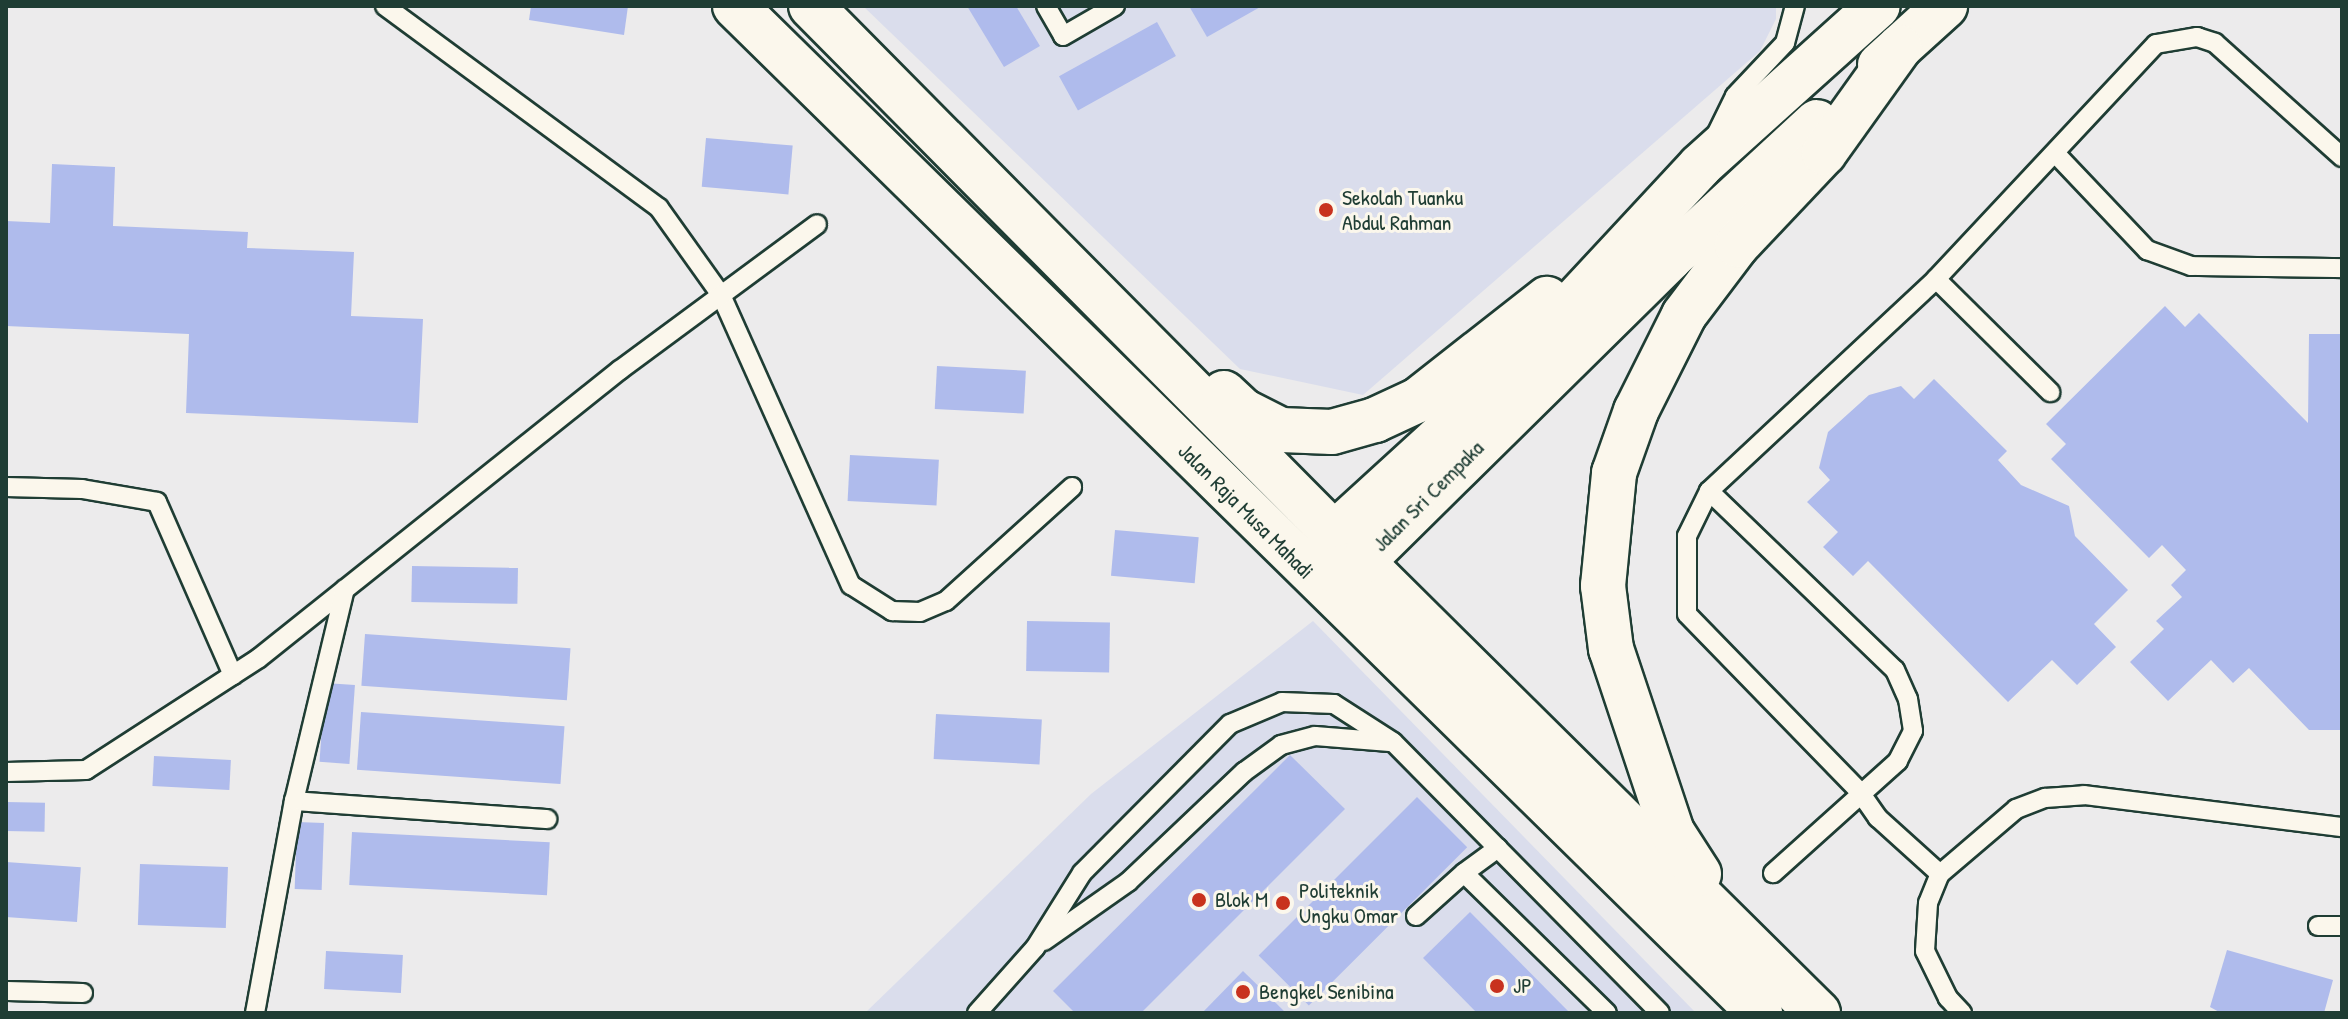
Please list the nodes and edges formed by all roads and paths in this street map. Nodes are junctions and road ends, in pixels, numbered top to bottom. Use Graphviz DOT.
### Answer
graph roads {
  1 [pos="385,6"];
  2 [pos="735,6"];
  3 [pos="811,6"];
  4 [pos="1046,6"];
  5 [pos="1115,6"];
  6 [pos="1795,6"];
  7 [pos="1878,6"];
  8 [pos="1945,6"];
  9 [pos="1900,47"];
  10 [pos="2055,153"];
  11 [pos="2342,157"];
  12 [pos="1700,166"];
  13 [pos="817,224"];
  14 [pos="1622,245"];
  15 [pos="2342,268"];
  16 [pos="1936,279"];
  17 [pos="721,295"];
  18 [pos="1145,339"];
  19 [pos="2050,392"];
  20 [pos="6,487"];
  21 [pos="1072,487"];
  22 [pos="1709,491"];
  23 [pos="1348,548"];
  24 [pos="1312,576"];
  25 [pos="345,589"];
  26 [pos="233,675"];
  27 [pos="1393,742"];
  28 [pos="6,772"];
  29 [pos="1860,792"];
  30 [pos="294,801"];
  31 [pos="547,819"];
  32 [pos="2342,827"];
  33 [pos="1498,848"];
  34 [pos="1464,873"];
  35 [pos="1773,873"];
  36 [pos="1940,874"];
  37 [pos="1416,916"];
  38 [pos="2318,926"];
  39 [pos="2342,926"];
  40 [pos="1733,929"];
  41 [pos="1035,948"];
  42 [pos="6,991"];
  43 [pos="83,993"];
  44 [pos="255,1013"];
  45 [pos="977,1013"];
  46 [pos="1607,1013"];
  47 [pos="1660,1013"];
  48 [pos="1760,1013"];
  49 [pos="1818,1013"];
  50 [pos="1962,1013"];
  1 -- 17 [label="lane"];
  2 -- 24 [label="main road, Jalan Raja Musa Mahadi"];
  3 -- 18 [label="main road, Jalan Raja Musa Mahadi"];
  4 -- 5 [label="lane"];
  6 -- 12 [label="lane"];
  7 -- 12 [label="main road, Jalan Sri Cempaka"];
  8 -- 9 [label="main road, Jalan Sri Cempaka"];
  9 -- 23 [label="main road, Jalan Sri Cempaka"];
  9 -- 40 [label="main road"];
  10 -- 11 [label="lane"];
  10 -- 15 [label="lane"];
  10 -- 16 [label="lane"];
  12 -- 14 [label="main road, Jalan Sri Cempaka"];
  13 -- 17 [label="lane"];
  14 -- 18 [label="main road"];
  14 -- 23 [label="main road, Jalan Sri Cempaka"];
  16 -- 19 [label="lane"];
  16 -- 22 [label="lane"];
  17 -- 21 [label="lane"];
  17 -- 25 [label="lane"];
  18 -- 23 [label="main road, Jalan Raja Musa Mahadi"];
  20 -- 26 [label="lane"];
  22 -- 29 [label="lane"];
  22 -- 29 [label="lane"];
  23 -- 24 [label="main road, Jalan Sri Cempaka"];
  23 -- 40 [label="main road, Jalan Raja Musa Mahadi"];
  24 -- 48 [label="main road, Jalan Raja Musa Mahadi"];
  25 -- 26 [label="lane"];
  25 -- 30 [label="lane"];
  26 -- 28 [label="lane"];
  27 -- 33 [label="lane"];
  27 -- 41 [label="lane"];
  27 -- 41 [label="lane"];
  29 -- 35 [label="lane"];
  29 -- 36 [label="lane"];
  30 -- 31 [label="lane"];
  30 -- 44 [label="lane"];
  32 -- 36 [label="lane"];
  33 -- 34 [label="lane"];
  33 -- 47 [label="lane"];
  34 -- 37 [label="lane"];
  34 -- 46 [label="lane"];
  36 -- 50 [label="lane"];
  38 -- 39 [label="lane"];
  40 -- 49 [label="main road, Jalan Raja Musa Mahadi"];
  41 -- 45 [label="lane"];
  42 -- 43 [label="lane"];
}
